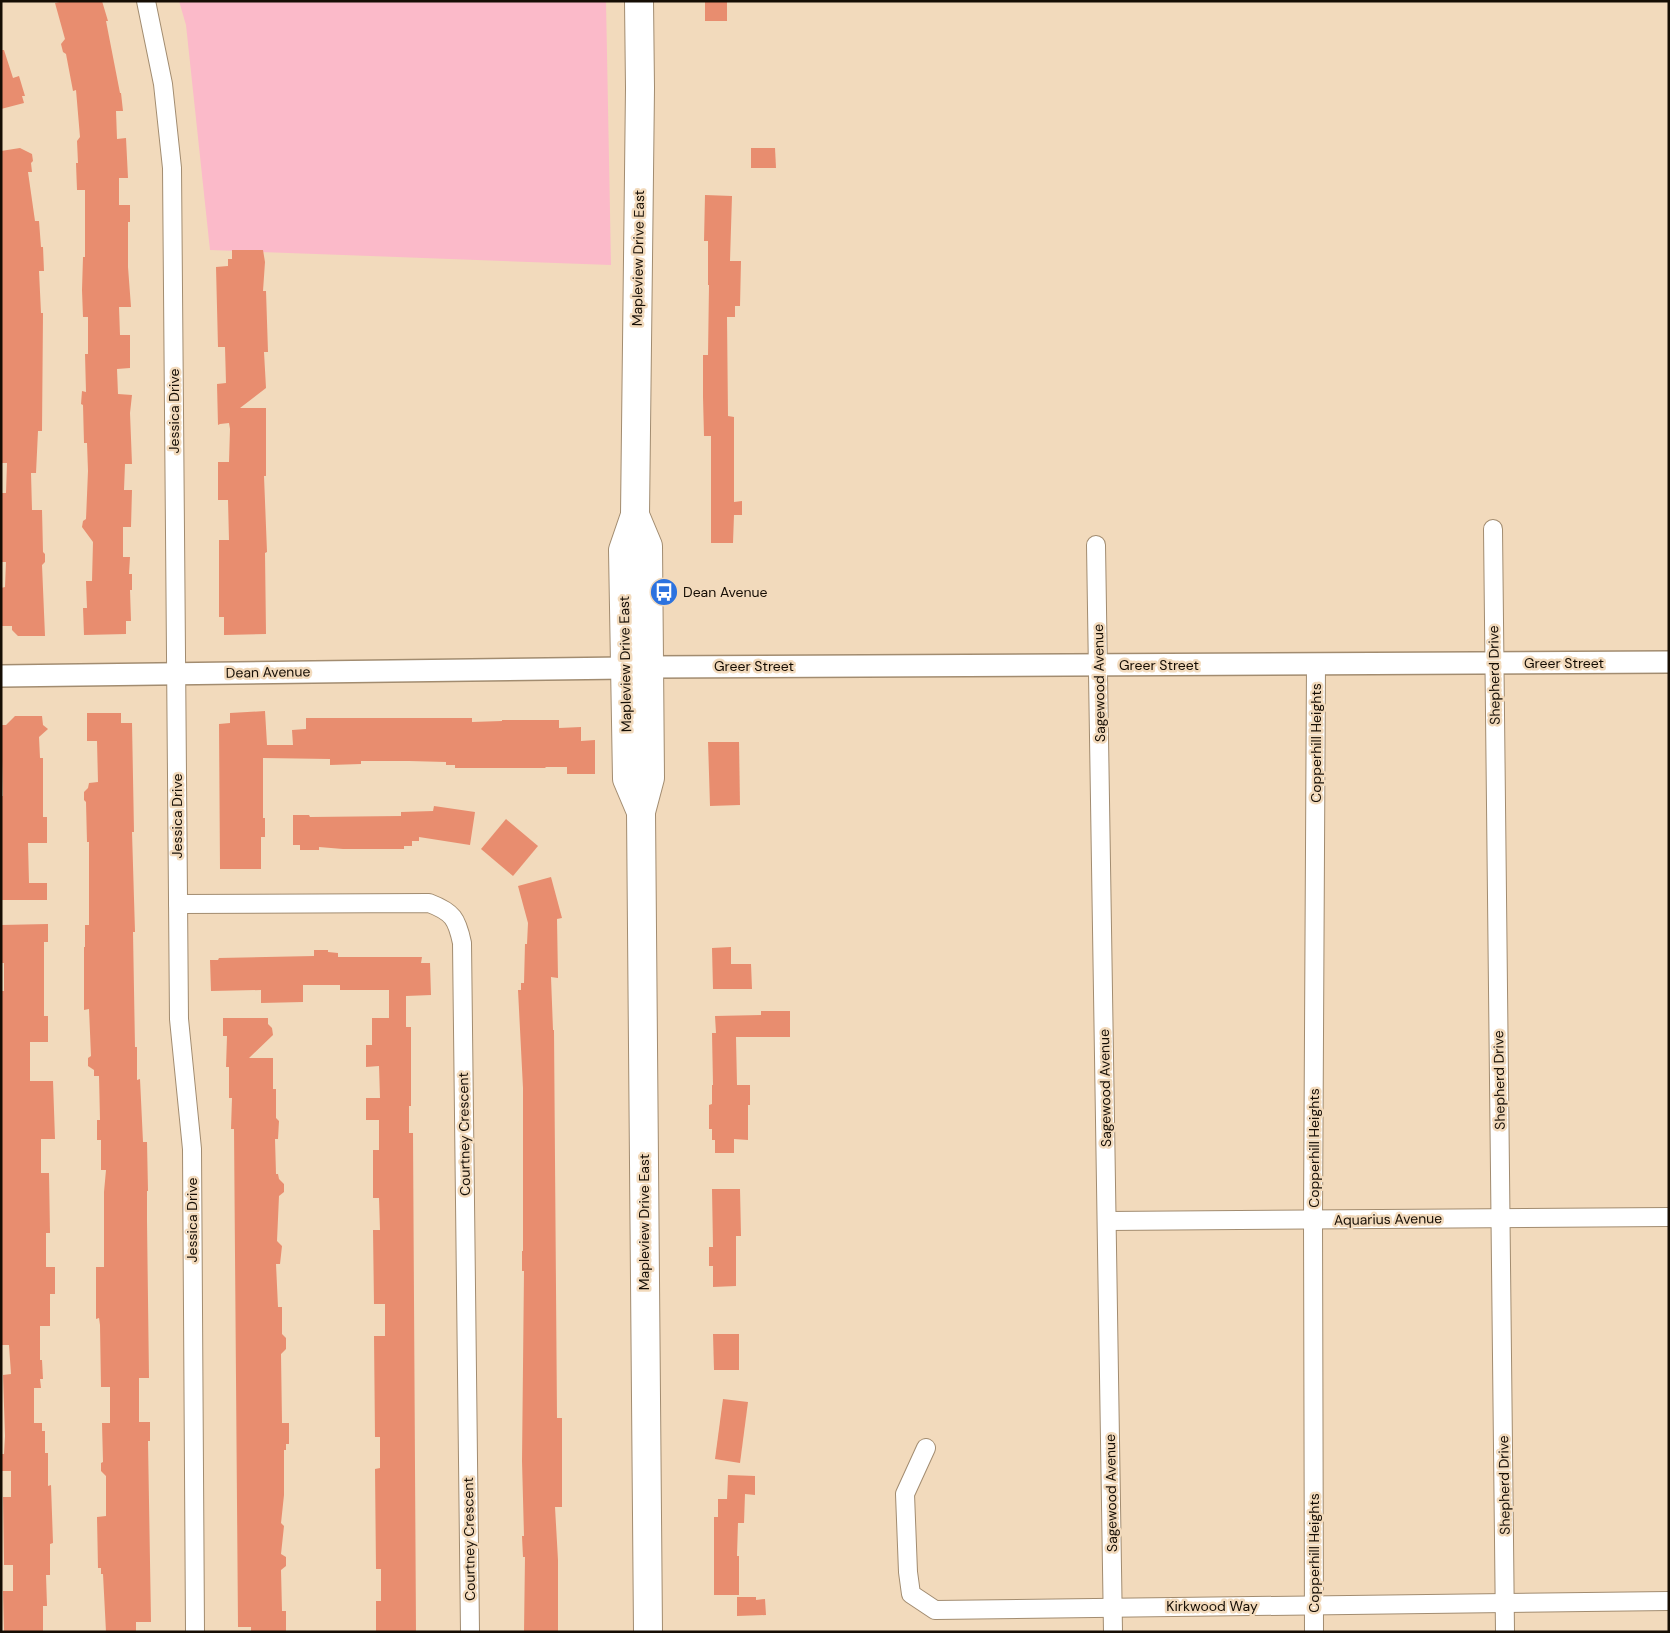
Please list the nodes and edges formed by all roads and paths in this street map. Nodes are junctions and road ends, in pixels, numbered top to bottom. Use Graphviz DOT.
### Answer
graph roads {
  1 [pos="146,1"];
  2 [pos="638,1"];
  3 [pos="1493,529"];
  4 [pos="1096,545"];
  5 [pos="1669,662"];
  6 [pos="1316,664"];
  7 [pos="1494,664"];
  8 [pos="1099,665"];
  9 [pos="637,667"];
  10 [pos="176,673"];
  11 [pos="1,676"];
  12 [pos="178,904"];
  13 [pos="1669,1217"];
  14 [pos="1501,1218"];
  15 [pos="1313,1219"];
  16 [pos="1107,1221"];
  17 [pos="926,1448"];
  18 [pos="1669,1601"];
  19 [pos="1505,1603"];
  20 [pos="1314,1606"];
  21 [pos="1113,1607"];
  22 [pos="195,1632"];
  23 [pos="470,1632"];
  24 [pos="648,1632"];
  25 [pos="1113,1632"];
  26 [pos="1314,1632"];
  27 [pos="1505,1632"];
  1 -- 10 [label="street, Jessica Drive"];
  2 -- 9 [label="main road, Mapleview Drive East"];
  3 -- 7 [label="street, Shepherd Drive"];
  4 -- 8 [label="street, Sagewood Avenue"];
  5 -- 7 [label="street, Greer Street"];
  6 -- 7 [label="street, Greer Street"];
  6 -- 8 [label="street, Greer Street"];
  6 -- 15 [label="street, Copperhill Heights"];
  7 -- 14 [label="street, Shepherd Drive"];
  8 -- 9 [label="street, Greer Street"];
  8 -- 16 [label="street, Sagewood Avenue"];
  9 -- 10 [label="street, Dean Avenue"];
  9 -- 24 [label="main road, Mapleview Drive East"];
  10 -- 11 [label="street, Dean Avenue"];
  10 -- 12 [label="street, Jessica Drive"];
  12 -- 22 [label="street, Jessica Drive"];
  12 -- 23 [label="street, Courtney Crescent"];
  13 -- 14 [label="street, Aquarius Avenue"];
  14 -- 15 [label="street, Aquarius Avenue"];
  14 -- 19 [label="street, Shepherd Drive"];
  15 -- 16 [label="street, Aquarius Avenue"];
  15 -- 20 [label="street, Copperhill Heights"];
  16 -- 21 [label="street, Sagewood Avenue"];
  17 -- 21 [label="street, Kirkwood Way"];
  18 -- 19 [label="street, Kirkwood Way"];
  19 -- 20 [label="street, Kirkwood Way"];
  19 -- 27 [label="street, Shepherd Drive"];
  20 -- 21 [label="street, Kirkwood Way"];
  20 -- 26 [label="street, Copperhill Heights"];
  21 -- 25 [label="street, Sagewood Avenue"];
}
